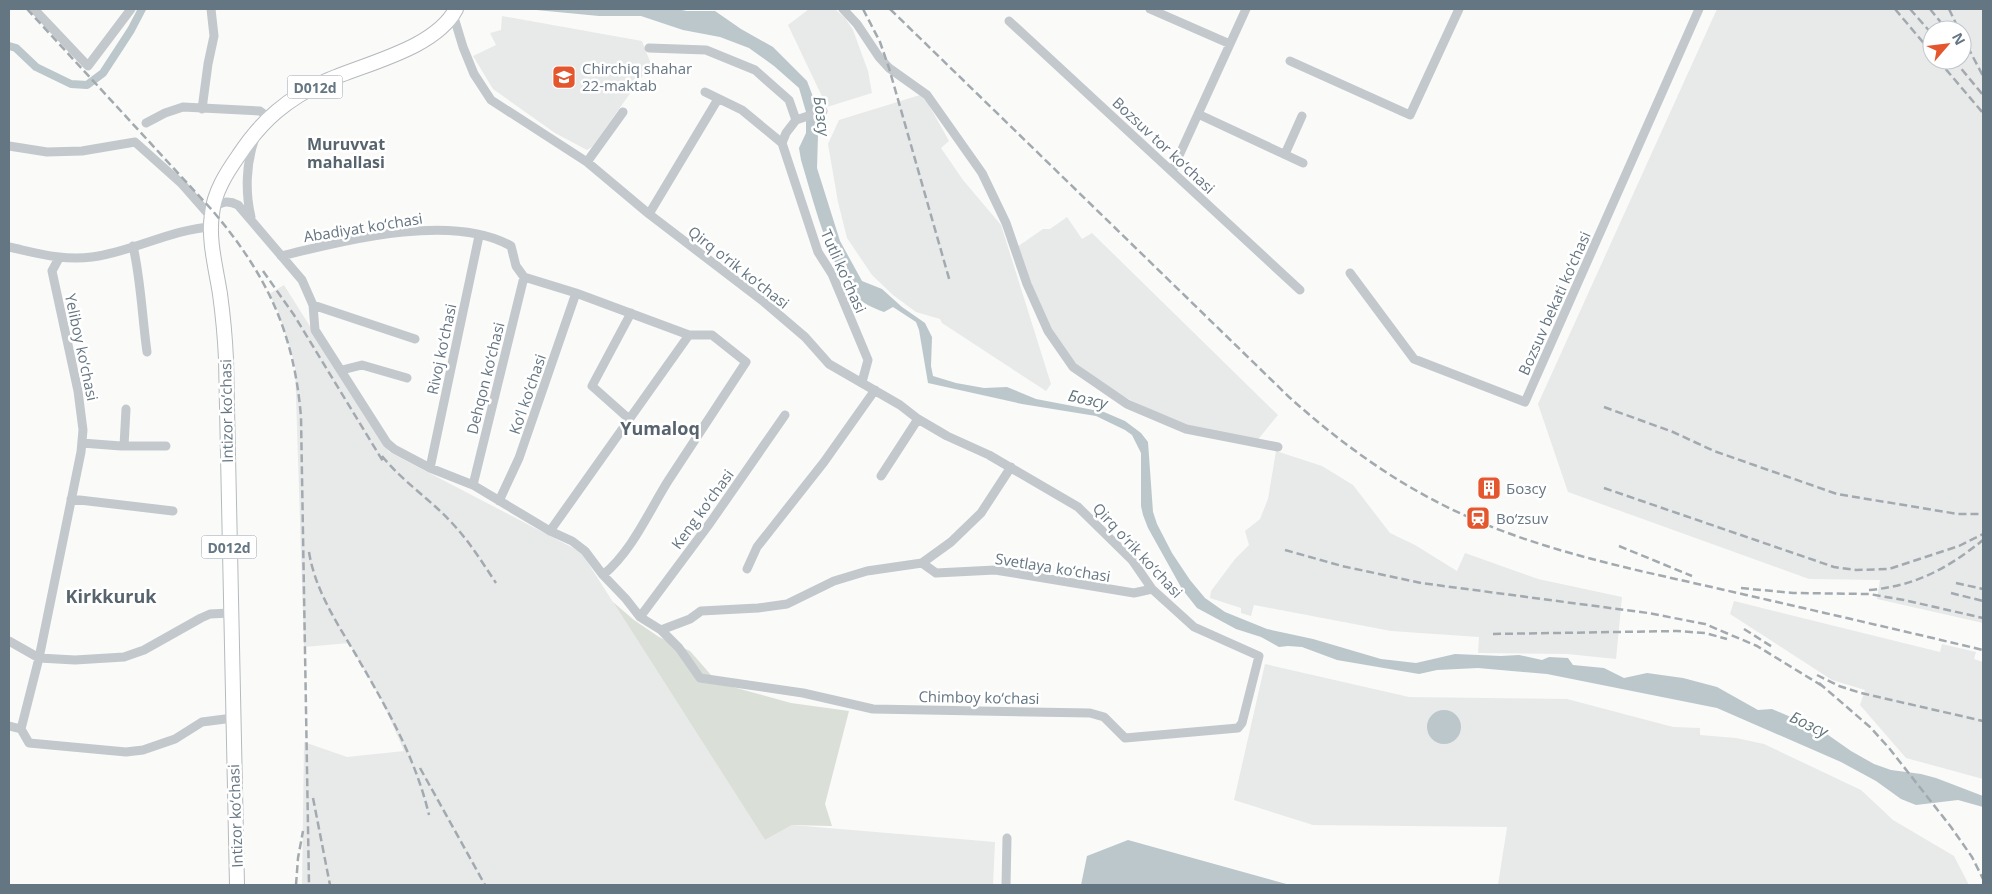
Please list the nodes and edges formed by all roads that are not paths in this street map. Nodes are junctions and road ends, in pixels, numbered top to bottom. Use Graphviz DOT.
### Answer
graph roads {
  1 [pos="34,9"];
  2 [pos="131,9"];
  3 [pos="211,9"];
  4 [pos="843,9"];
  5 [pos="1150,9"];
  6 [pos="1246,9"];
  7 [pos="1459,9"];
  8 [pos="1699,9"];
  9 [pos="455,12"];
  10 [pos="1009,21"];
  11 [pos="1230,44"];
  12 [pos="649,48"];
  13 [pos="1290,61"];
  14 [pos="705,92"];
  15 [pos="718,99"];
  16 [pos="202,109"];
  17 [pos="823,111"];
  18 [pos="623,112"];
  19 [pos="1198,114"];
  20 [pos="1302,116"];
  21 [pos="796,120"];
  22 [pos="265,121"];
  23 [pos="146,123"];
  24 [pos="782,143"];
  25 [pos="9,146"];
  26 [pos="1285,154"];
  27 [pos="586,162"];
  28 [pos="1303,163"];
  29 [pos="1172,171"];
  30 [pos="649,214"];
  31 [pos="212,218"];
  32 [pos="252,222"];
  33 [pos="479,236"];
  34 [pos="133,246"];
  35 [pos="9,247"];
  36 [pos="280,256"];
  37 [pos="59,258"];
  38 [pos="1350,273"];
  39 [pos="524,277"];
  40 [pos="1300,290"];
  41 [pos="576,293"];
  42 [pos="313,305"];
  43 [pos="631,313"];
  44 [pos="689,335"];
  45 [pos="415,339"];
  46 [pos="147,352"];
  47 [pos="342,370"];
  48 [pos="407,378"];
  49 [pos="862,382"];
  50 [pos="876,390"];
  51 [pos="126,409"];
  52 [pos="785,416"];
  53 [pos="628,418"];
  54 [pos="918,419"];
  55 [pos="82,443"];
  56 [pos="124,446"];
  57 [pos="166,446"];
  58 [pos="1278,447"];
  59 [pos="1011,467"];
  60 [pos="430,468"];
  61 [pos="882,476"];
  62 [pos="473,485"];
  63 [pos="71,499"];
  64 [pos="499,501"];
  65 [pos="173,512"];
  66 [pos="550,531"];
  67 [pos="922,563"];
  68 [pos="747,569"];
  69 [pos="603,575"];
  70 [pos="1152,589"];
  71 [pos="230,613"];
  72 [pos="640,617"];
  73 [pos="661,630"];
  74 [pos="9,641"];
  75 [pos="1259,656"];
  76 [pos="39,658"];
  77 [pos="233,718"];
  78 [pos="9,726"];
  79 [pos="21,729"];
  80 [pos="1007,838"];
  81 [pos="237,885"];
  82 [pos="1006,885"];
  1 -- 2 [label="street"];
  3 -- 16 [label="street"];
  4 -- 58 [label="street"];
  5 -- 11 [label="street"];
  6 -- 11 [label="street"];
  7 -- 13 [label="street"];
  8 -- 38 [label="street, Bozsuv bekati ko‘chasi"];
  9 -- 22 [label="main road, D012d"];
  9 -- 27 [label="street, Qirq o‘rik ko‘chasi"];
  10 -- 29 [label="street, Bozsuv tor ko‘chasi"];
  11 -- 19 [label="street"];
  12 -- 21 [label="street"];
  14 -- 15 [label="street"];
  15 -- 24 [label="street"];
  15 -- 30 [label="street"];
  16 -- 22 [label="street"];
  16 -- 23 [label="street"];
  17 -- 21 [label="street"];
  18 -- 27 [label="street"];
  19 -- 26 [label="street"];
  19 -- 29 [label="street"];
  20 -- 26 [label="street"];
  21 -- 24 [label="street"];
  22 -- 31 [label="main road, D012d"];
  22 -- 32 [label="street"];
  24 -- 49 [label="street, Tutli ko‘chasi"];
  25 -- 31 [label="street"];
  26 -- 28 [label="street"];
  27 -- 30 [label="street, Qirq o‘rik ko‘chasi"];
  29 -- 40 [label="street, Bozsuv tor ko‘chasi"];
  30 -- 49 [label="street, Qirq o‘rik ko‘chasi"];
  31 -- 32 [label="street"];
  31 -- 34 [label="street"];
  31 -- 71 [label="main road, Intizor ko‘chasi / D012d"];
  32 -- 36 [label="street"];
  33 -- 36 [label="street, Abadiyat ko‘chasi"];
  33 -- 39 [label="street, Abadiyat ko‘chasi"];
  33 -- 60 [label="street, Rivoj ko‘chasi"];
  34 -- 37 [label="street"];
  34 -- 46 [label="street"];
  35 -- 37 [label="street"];
  36 -- 42 [label="street"];
  37 -- 55 [label="street, Yeliboy ko‘chasi"];
  39 -- 41 [label="street"];
  39 -- 62 [label="street, Dehqon ko‘chasi"];
  41 -- 43 [label="street"];
  41 -- 64 [label="street, Ko‘l ko‘chasi"];
  42 -- 45 [label="street, Rivoj ko‘chasi"];
  42 -- 47 [label="street"];
  43 -- 44 [label="street"];
  43 -- 53 [label="street"];
  44 -- 53 [label="street"];
  44 -- 69 [label="street"];
  47 -- 48 [label="street, Rivoj ko‘chasi"];
  47 -- 60 [label="street"];
  49 -- 50 [label="street, Qirq o‘rik ko‘chasi"];
  50 -- 54 [label="street, Qirq o‘rik ko‘chasi"];
  50 -- 68 [label="street"];
  51 -- 56 [label="street"];
  52 -- 72 [label="street, Keng ko‘chasi"];
  53 -- 66 [label="street"];
  54 -- 59 [label="street, Qirq o‘rik ko‘chasi"];
  54 -- 61 [label="street"];
  55 -- 56 [label="street"];
  55 -- 63 [label="street, Yeliboy ko‘chasi"];
  56 -- 57 [label="street"];
  59 -- 67 [label="street, Svetlaya ko‘chasi"];
  59 -- 70 [label="street, Qirq o‘rik ko‘chasi"];
  60 -- 62 [label="street"];
  62 -- 64 [label="street"];
  63 -- 65 [label="street"];
  63 -- 76 [label="street, Yeliboy ko‘chasi"];
  64 -- 66 [label="street"];
  66 -- 69 [label="street"];
  67 -- 70 [label="street, Svetlaya ko‘chasi"];
  67 -- 73 [label="street, Svetlaya ko‘chasi"];
  69 -- 72 [label="street"];
  70 -- 75 [label="street, Qirq o‘rik ko‘chasi"];
  71 -- 76 [label="street"];
  71 -- 77 [label="main road, Intizor ko‘chasi / D012d"];
  72 -- 73 [label="street"];
  73 -- 75 [label="street, Chimboy ko‘chasi"];
  74 -- 76 [label="street"];
  76 -- 79 [label="street, Yeliboy ko‘chasi"];
  77 -- 79 [label="street"];
  77 -- 81 [label="main road, Intizor ko‘chasi / D012d"];
  78 -- 79 [label="street"];
  80 -- 82 [label="street"];
}
